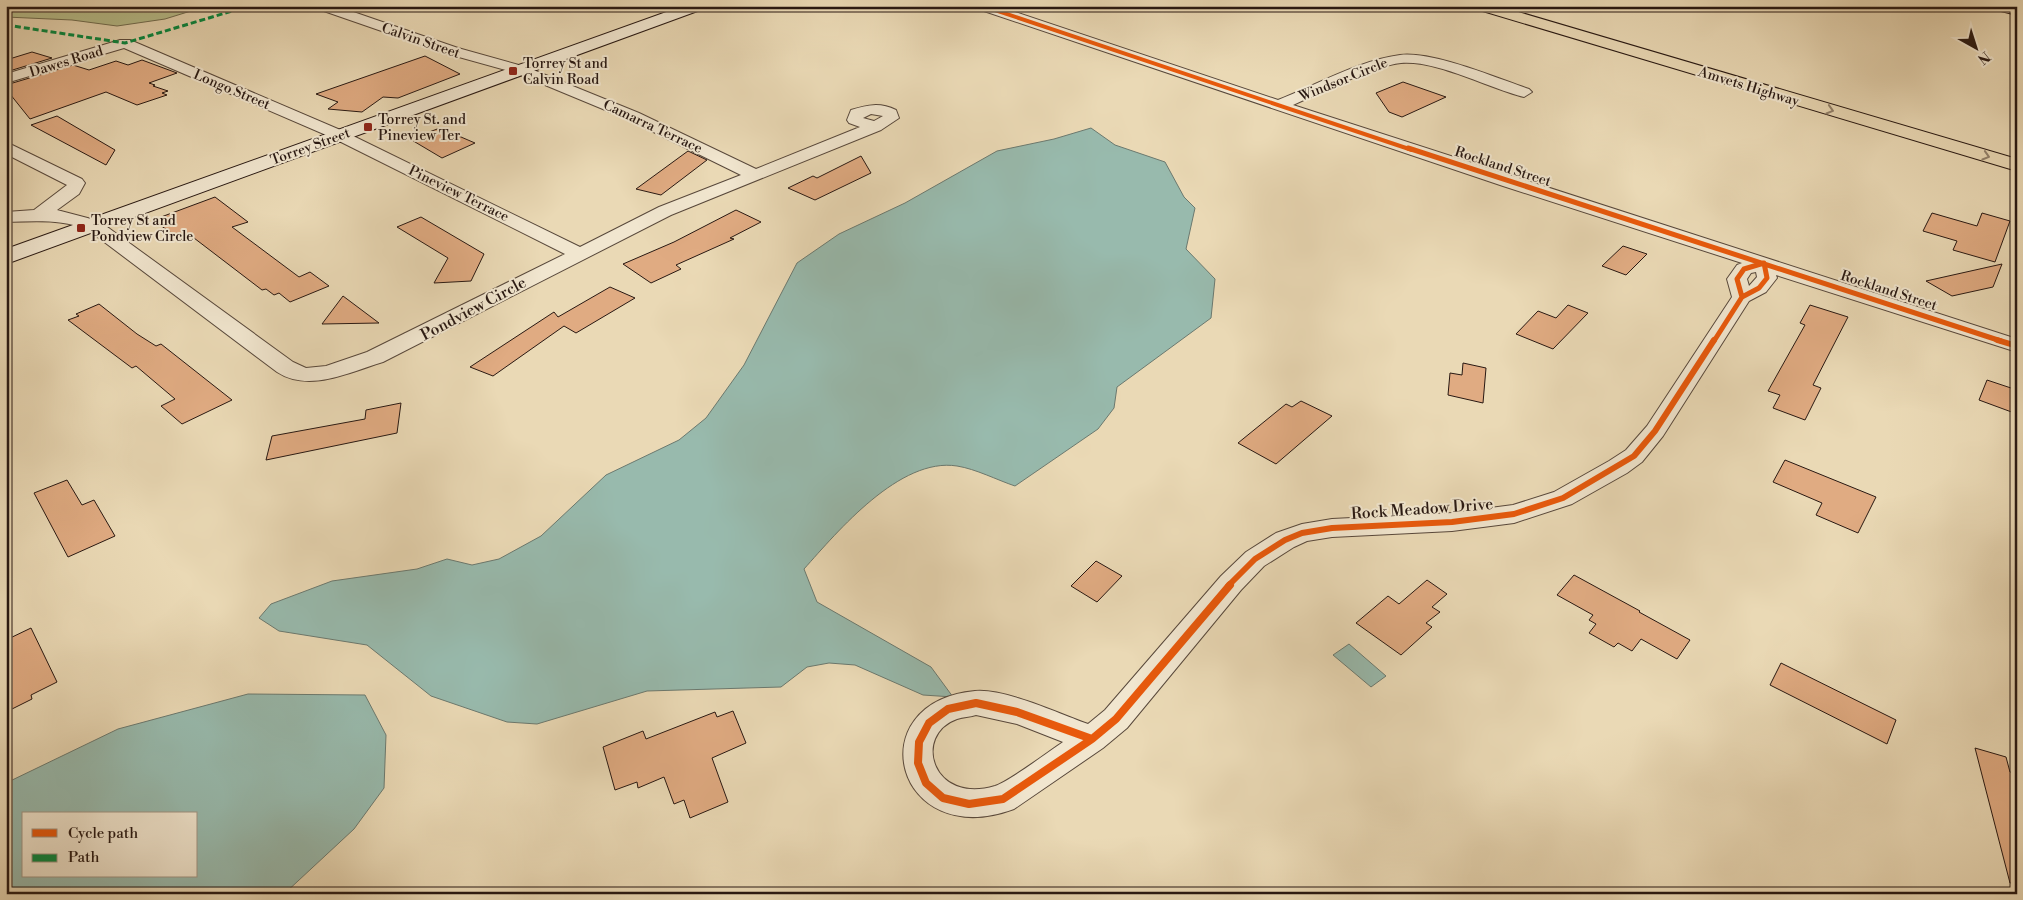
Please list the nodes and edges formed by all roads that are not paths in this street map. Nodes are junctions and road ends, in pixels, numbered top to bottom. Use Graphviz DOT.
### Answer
graph roads {
  1 [pos="323,6"];
  2 [pos="698,6"];
  3 [pos="983,6"];
  4 [pos="1482,6"];
  5 [pos="1521,6"];
  6 [pos="1998,6"];
  7 [pos="2017,11"];
  8 [pos="125,43"];
  9 [pos="521,70"];
  10 [pos="6,79"];
  11 [pos="1524,92"];
  12 [pos="1279,105"];
  13 [pos="876,127"];
  14 [pos="339,135"];
  15 [pos="6,147"];
  16 [pos="2017,150"];
  17 [pos="2017,165"];
  18 [pos="755,175"];
  19 [pos="39,215"];
  20 [pos="6,217"];
  21 [pos="93,225"];
  22 [pos="578,253"];
  23 [pos="6,257"];
  24 [pos="1764,263"];
  25 [pos="2017,346"];
  26 [pos="1092,739"];
  1 -- 9 [label="street, Calvin Street"];
  2 -- 9 [label="main road, Torrey Street"];
  3 -- 12 [label="street, Rockland Street"];
  4 -- 17 [label="highway, Amvets Highway, one-way"];
  5 -- 16 [label="highway, Amvets Highway"];
  6 -- 7 [label="main road"];
  8 -- 10 [label="street, Dawes Road"];
  8 -- 14 [label="street, Longo Street"];
  9 -- 14 [label="main road, Torrey Street"];
  9 -- 18 [label="street, Camarra Terrace"];
  11 -- 12 [label="street, Windsor Circle"];
  12 -- 24 [label="street, Rockland Street"];
  13 -- 18 [label="street, Pondview Circle"];
  14 -- 21 [label="main road, Torrey Street"];
  14 -- 22 [label="street, Pineview Terrace"];
  15 -- 19 [label="street"];
  18 -- 22 [label="street, Pondview Circle"];
  19 -- 20 [label="street, Pondview Circle"];
  19 -- 21 [label="street, Pondview Circle"];
  21 -- 22 [label="street, Pondview Circle"];
  21 -- 23 [label="main road, Torrey Street"];
  24 -- 25 [label="street, Rockland Street"];
  24 -- 26 [label="street, Rock Meadow Drive"];
  26 -- 26 [label="street, Rock Meadow Drive"];
}
